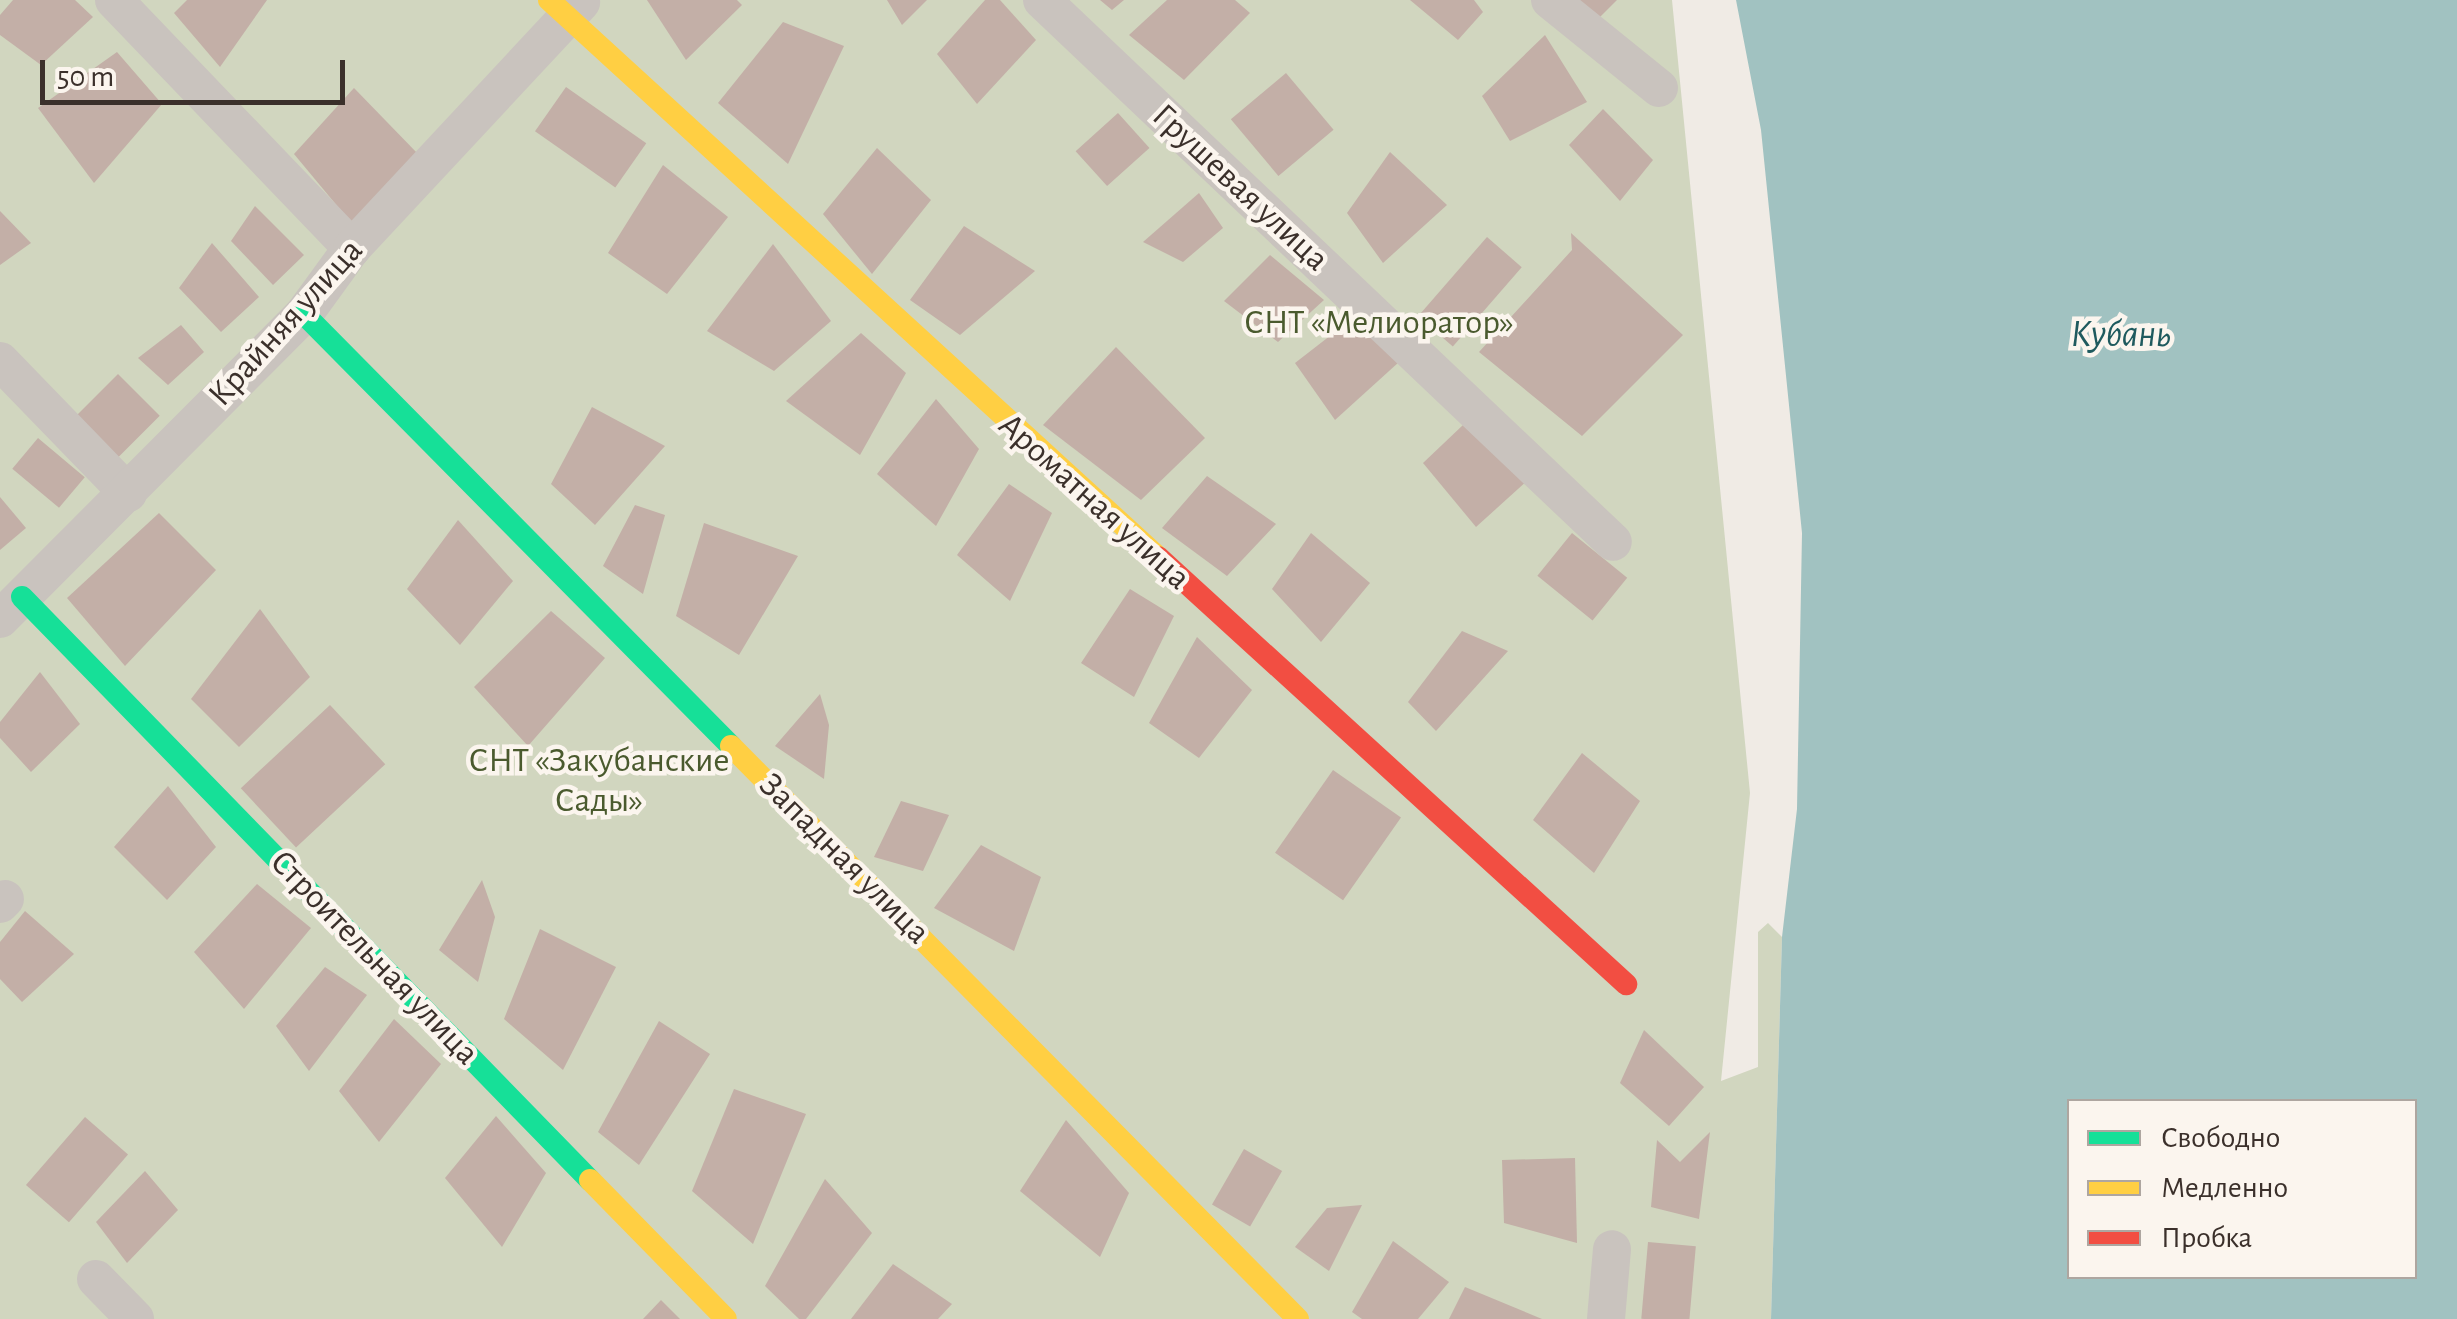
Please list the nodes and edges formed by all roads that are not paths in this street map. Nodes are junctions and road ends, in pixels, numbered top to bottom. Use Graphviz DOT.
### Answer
graph roads {
  1 [pos="114,0"];
  2 [pos="1042,0"];
  3 [pos="1550,0"];
  4 [pos="565,6"];
  5 [pos="1659,88"];
  6 [pos="352,248"];
  7 [pos="304,314"];
  8 [pos="0,361"];
  9 [pos="128,493"];
  10 [pos="1613,542"];
  11 [pos="11,608"];
  12 [pos="1626,984"];
  13 [pos="1612,1249"];
  14 [pos="96,1279"];
  15 [pos="135,1319"];
  16 [pos="726,1319"];
  17 [pos="1298,1319"];
  18 [pos="1606,1319"];
  1 -- 6 [label="street"];
  2 -- 10 [label="street, Грушевая улица"];
  3 -- 5 [label="street"];
  4 -- 6 [label="street, Крайняя улица"];
  4 -- 12 [label="street, Ароматная улица"];
  6 -- 7 [label="street, Крайняя улица"];
  7 -- 9 [label="street, Крайняя улица"];
  7 -- 17 [label="street, Западная улица"];
  8 -- 9 [label="street"];
  9 -- 11 [label="street, Крайняя улица"];
  11 -- 16 [label="street, Строительная улица"];
  13 -- 18 [label="street"];
  14 -- 15 [label="street"];
}
